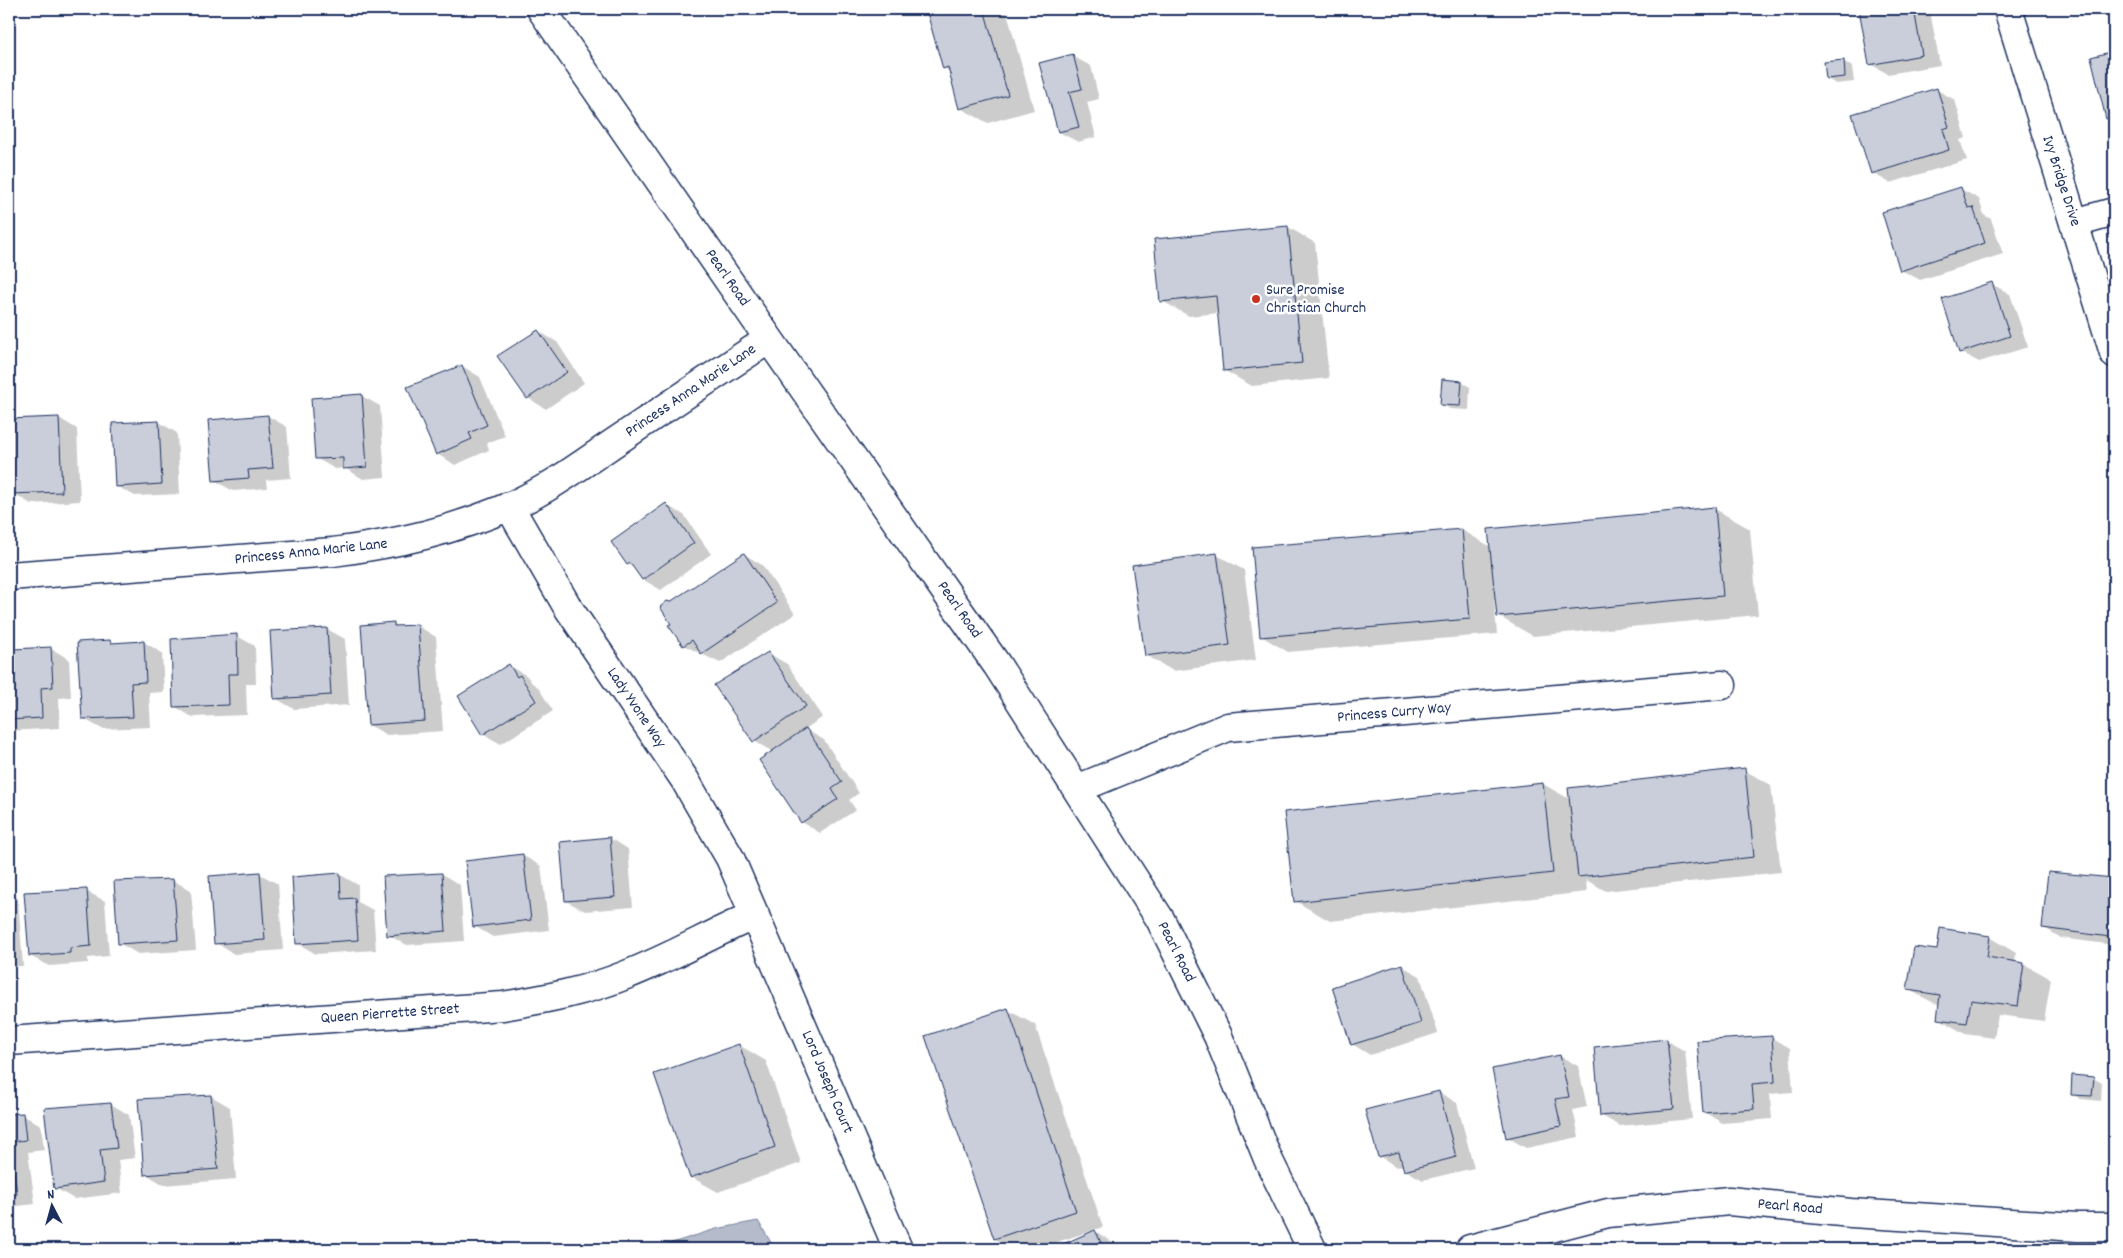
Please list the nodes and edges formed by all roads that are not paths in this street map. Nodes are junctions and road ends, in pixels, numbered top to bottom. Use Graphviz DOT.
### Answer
graph roads {
  1 [pos="541,9"];
  2 [pos="2008,9"];
  3 [pos="2114,212"];
  4 [pos="2075,223"];
  5 [pos="769,339"];
  6 [pos="2114,353"];
  7 [pos="509,506"];
  8 [pos="9,576"];
  9 [pos="1722,685"];
  10 [pos="1076,789"];
  11 [pos="755,915"];
  12 [pos="9,1041"];
  13 [pos="2114,1227"];
  14 [pos="898,1249"];
  15 [pos="1312,1249"];
  16 [pos="1470,1249"];
  1 -- 5 [label="street, Pearl Road"];
  2 -- 4 [label="street, Ivy Bridge Drive"];
  3 -- 4 [label="street"];
  4 -- 6 [label="street, Ivy Bridge Drive"];
  5 -- 7 [label="street, Princess Anna Marie Lane"];
  5 -- 10 [label="street, Pearl Road"];
  7 -- 8 [label="street, Princess Anna Marie Lane"];
  7 -- 11 [label="street, Lady Yvone Way"];
  9 -- 10 [label="street, Princess Curry Way"];
  10 -- 15 [label="street, Pearl Road"];
  11 -- 12 [label="street, Queen Pierrette Street"];
  11 -- 14 [label="street, Lord Joseph Court"];
  13 -- 16 [label="street, Pearl Road"];
}
